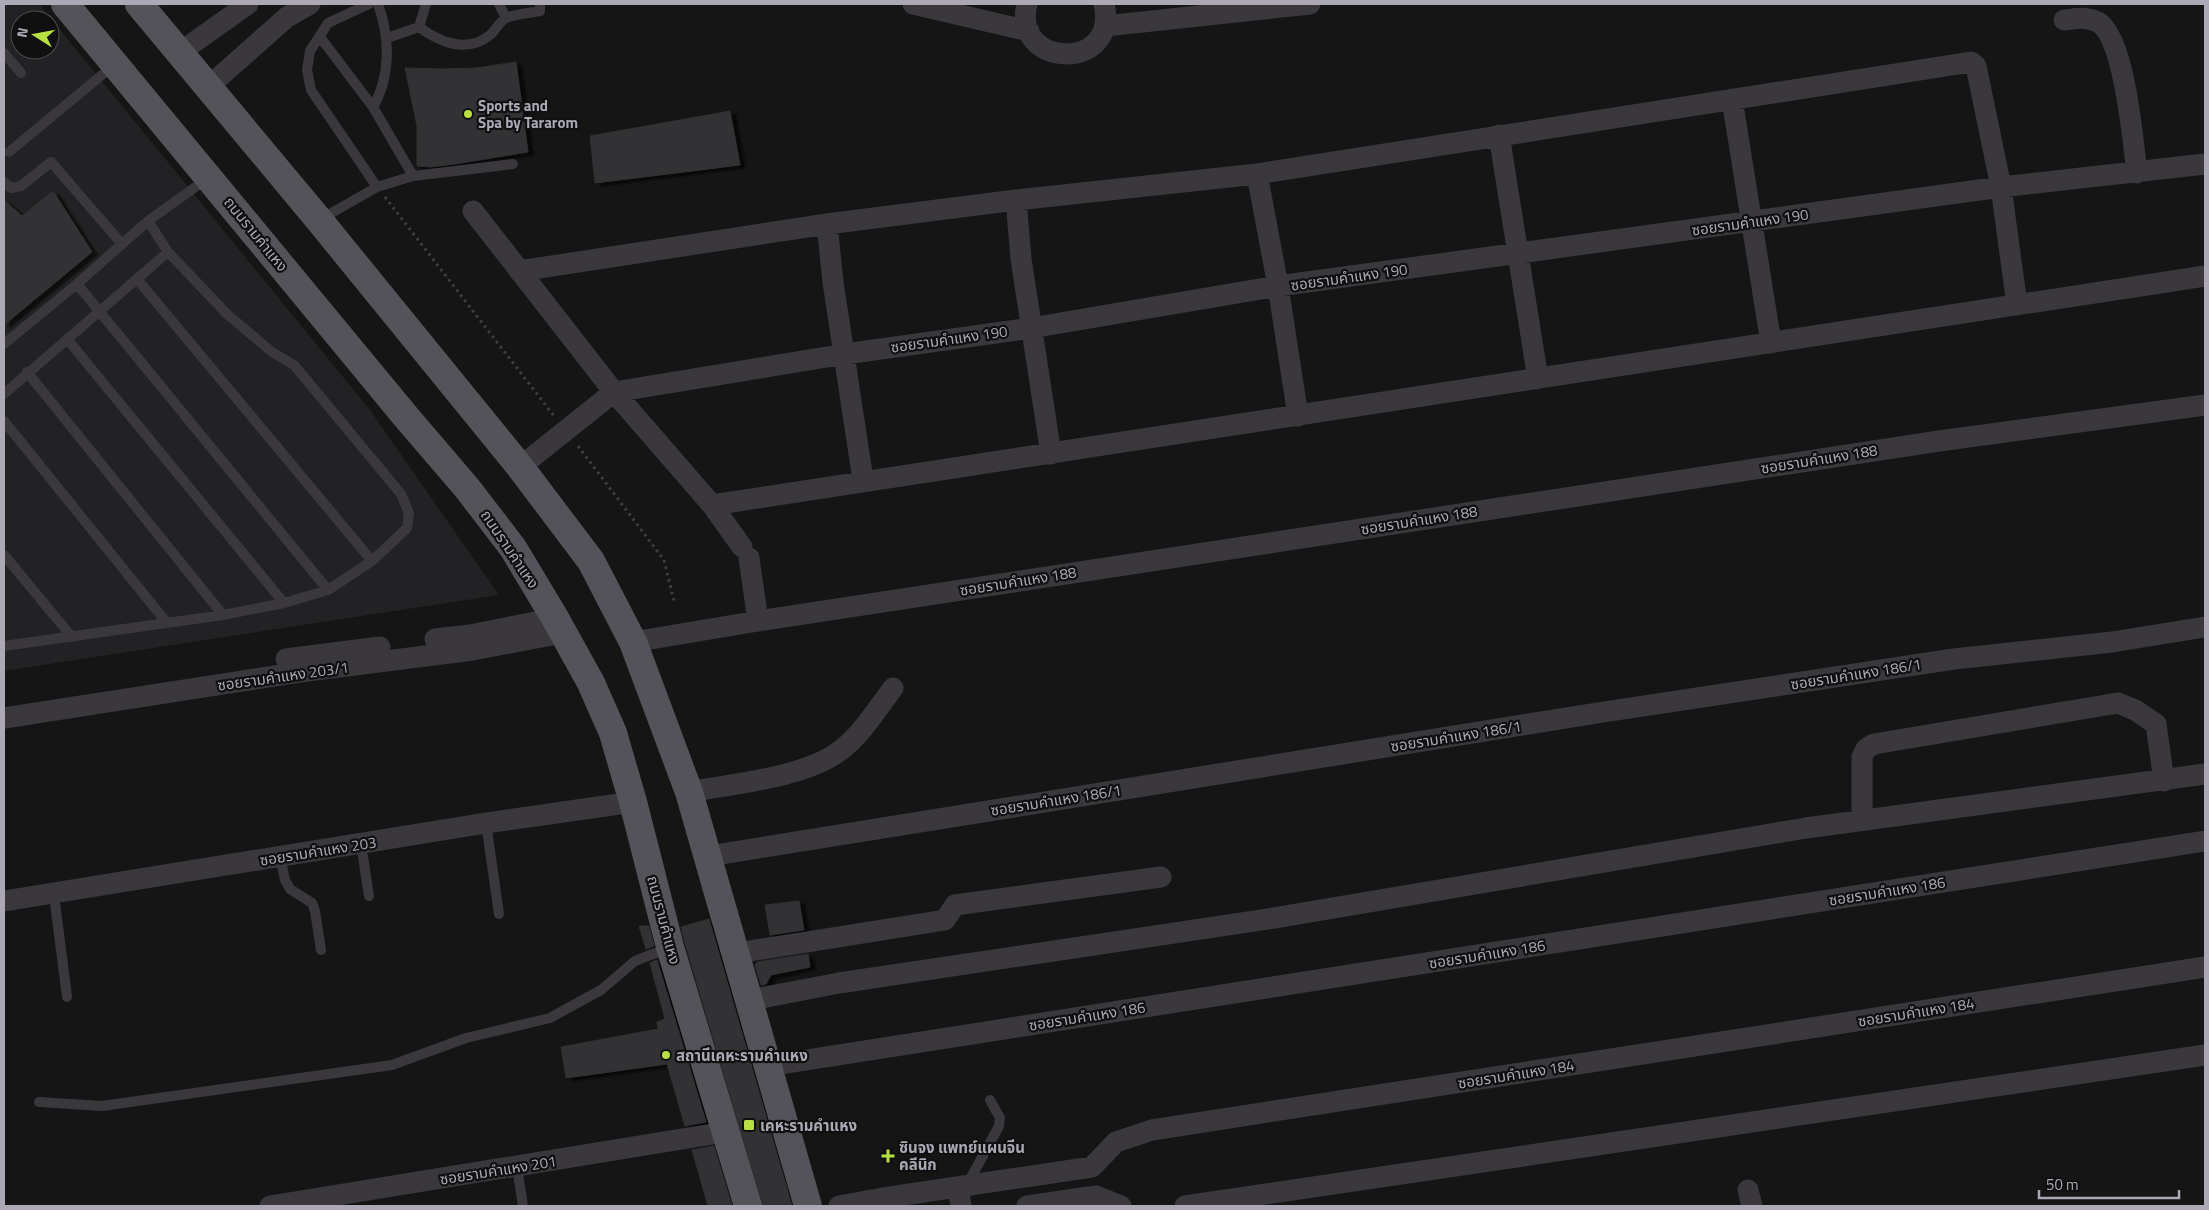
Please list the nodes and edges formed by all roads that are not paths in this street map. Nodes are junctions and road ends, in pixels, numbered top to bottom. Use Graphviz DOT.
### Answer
graph roads {
  1 [pos="65,4"];
  2 [pos="139,4"];
  3 [pos="248,4"];
  4 [pos="310,4"];
  5 [pos="369,4"];
  6 [pos="378,4"];
  7 [pos="426,4"];
  8 [pos="499,4"];
  9 [pos="540,4"];
  10 [pos="913,4"];
  11 [pos="1024,4"];
  12 [pos="1104,4"];
  13 [pos="1310,4"];
  14 [pos="506,18"];
  15 [pos="2064,20"];
  16 [pos="1104,26"];
  17 [pos="419,27"];
  18 [pos="1029,32"];
  19 [pos="320,37"];
  20 [pos="387,38"];
  21 [pos="4,53"];
  22 [pos="179,54"];
  23 [pos="114,64"];
  24 [pos="21,73"];
  25 [pos="208,87"];
  26 [pos="1732,99"];
  27 [pos="373,107"];
  28 [pos="1499,135"];
  29 [pos="8,152"];
  30 [pos="514,164"];
  31 [pos="2205,164"];
  32 [pos="2137,173"];
  33 [pos="1257,174"];
  34 [pos="413,176"];
  35 [pos="209,177"];
  36 [pos="4,182"];
  37 [pos="377,187"];
  38 [pos="2001,187"];
  39 [pos="1016,200"];
  40 [pos="473,212"];
  41 [pos="148,220"];
  42 [pos="319,220"];
  43 [pos="1753,221"];
  44 [pos="827,224"];
  45 [pos="122,244"];
  46 [pos="168,252"];
  47 [pos="1516,254"];
  48 [pos="519,271"];
  49 [pos="2205,276"];
  50 [pos="137,279"];
  51 [pos="77,284"];
  52 [pos="1278,286"];
  53 [pos="2017,305"];
  54 [pos="99,311"];
  55 [pos="1031,328"];
  56 [pos="67,338"];
  57 [pos="1771,343"];
  58 [pos="4,344"];
  59 [pos="846,354"];
  60 [pos="28,372"];
  61 [pos="1538,379"];
  62 [pos="614,392"];
  63 [pos="4,394"];
  64 [pos="2205,404"];
  65 [pos="1298,416"];
  66 [pos="4,421"];
  67 [pos="1051,454"];
  68 [pos="520,467"];
  69 [pos="863,480"];
  70 [pos="712,505"];
  71 [pos="4,555"];
  72 [pos="372,561"];
  73 [pos="328,590"];
  74 [pos="284,603"];
  75 [pos="223,615"];
  76 [pos="758,621"];
  77 [pos="167,623"];
  78 [pos="559,625"];
  79 [pos="2205,627"];
  80 [pos="72,637"];
  81 [pos="472,642"];
  82 [pos="633,642"];
  83 [pos="5,644"];
  84 [pos="286,659"];
  85 [pos="893,688"];
  86 [pos="4,718"];
  87 [pos="2205,774"];
  88 [pos="2164,781"];
  89 [pos="689,792"];
  90 [pos="633,802"];
  91 [pos="1862,819"];
  92 [pos="486,823"];
  93 [pos="2205,841"];
  94 [pos="361,844"];
  95 [pos="709,856"];
  96 [pos="280,858"];
  97 [pos="1161,877"];
  98 [pos="54,895"];
  99 [pos="369,896"];
  100 [pos="4,901"];
  101 [pos="499,914"];
  102 [pos="670,947"];
  103 [pos="321,950"];
  104 [pos="737,953"];
  105 [pos="2205,967"];
  106 [pos="67,997"];
  107 [pos="750,1000"];
  108 [pos="2205,1055"];
  109 [pos="768,1066"];
  110 [pos="990,1100"];
  111 [pos="40,1102"];
  112 [pos="726,1132"];
  113 [pos="517,1167"];
  114 [pos="1092,1168"];
  115 [pos="962,1193"];
  116 [pos="1096,1196"];
  117 [pos="1271,1200"];
  118 [pos="270,1206"];
  119 [pos="523,1206"];
  120 [pos="748,1206"];
  121 [pos="808,1206"];
  122 [pos="839,1206"];
  123 [pos="1027,1206"];
  124 [pos="1121,1206"];
  125 [pos="1185,1206"];
  1 -- 23 [label="main road, ถนนรามคำแหง"];
  2 -- 22 [label="main road"];
  3 -- 22 [label="street"];
  4 -- 25 [label="street"];
  5 -- 19 [label="lane"];
  6 -- 20 [label="lane"];
  7 -- 17 [label="lane"];
  8 -- 14 [label="lane"];
  9 -- 14 [label="lane"];
  10 -- 18 [label="street"];
  11 -- 18 [label="street"];
  12 -- 16 [label="street"];
  13 -- 16 [label="street"];
  14 -- 17 [label="lane"];
  15 -- 32 [label="street"];
  16 -- 18 [label="street"];
  17 -- 20 [label="lane"];
  19 -- 27 [label="lane"];
  19 -- 37 [label="lane"];
  20 -- 27 [label="lane"];
  21 -- 24 [label="lane"];
  22 -- 25 [label="main road"];
  23 -- 29 [label="lane"];
  23 -- 35 [label="main road, ถนนรามคำแหง"];
  25 -- 42 [label="main road"];
  26 -- 28 [label="street"];
  26 -- 38 [label="street"];
  26 -- 43 [label="street"];
  27 -- 34 [label="lane"];
  28 -- 33 [label="street"];
  28 -- 47 [label="street"];
  30 -- 34 [label="lane"];
  31 -- 32 [label="street, ซอยรามคำแหง 190"];
  32 -- 38 [label="street, ซอยรามคำแหง 190"];
  33 -- 39 [label="street"];
  33 -- 52 [label="street"];
  34 -- 37 [label="lane"];
  35 -- 41 [label="lane"];
  35 -- 78 [label="main road, ถนนรามคำแหง"];
  36 -- 45 [label="lane"];
  37 -- 42 [label="lane"];
  38 -- 43 [label="street, ซอยรามคำแหง 190"];
  38 -- 53 [label="street"];
  39 -- 44 [label="street"];
  39 -- 55 [label="street"];
  40 -- 48 [label="street"];
  41 -- 45 [label="lane"];
  41 -- 46 [label="lane"];
  42 -- 68 [label="main road"];
  43 -- 47 [label="street, ซอยรามคำแหง 190"];
  43 -- 57 [label="street"];
  44 -- 48 [label="street"];
  44 -- 59 [label="street"];
  45 -- 51 [label="lane"];
  46 -- 50 [label="lane"];
  46 -- 72 [label="lane"];
  47 -- 52 [label="street, ซอยรามคำแหง 190"];
  47 -- 61 [label="street"];
  48 -- 62 [label="street"];
  49 -- 53 [label="street"];
  50 -- 54 [label="lane"];
  50 -- 72 [label="lane"];
  51 -- 54 [label="lane"];
  51 -- 58 [label="lane"];
  52 -- 55 [label="street, ซอยรามคำแหง 190"];
  52 -- 65 [label="street"];
  53 -- 57 [label="street"];
  54 -- 56 [label="lane"];
  54 -- 73 [label="lane"];
  55 -- 59 [label="street, ซอยรามคำแหง 190"];
  55 -- 67 [label="street"];
  56 -- 60 [label="lane"];
  56 -- 74 [label="lane"];
  57 -- 61 [label="street"];
  59 -- 62 [label="street, ซอยรามคำแหง 190"];
  59 -- 69 [label="street"];
  60 -- 63 [label="lane"];
  60 -- 75 [label="lane"];
  61 -- 65 [label="street"];
  62 -- 68 [label="street, ซอยรามคำแหง 190"];
  62 -- 70 [label="street"];
  64 -- 76 [label="street, ซอยรามคำแหง 188"];
  65 -- 67 [label="street"];
  66 -- 77 [label="lane"];
  67 -- 69 [label="street"];
  68 -- 82 [label="main road"];
  69 -- 70 [label="street"];
  70 -- 76 [label="street"];
  71 -- 80 [label="lane"];
  72 -- 73 [label="lane"];
  73 -- 74 [label="lane"];
  74 -- 75 [label="lane"];
  75 -- 77 [label="lane"];
  76 -- 82 [label="street, ซอยรามคำแหง 188"];
  77 -- 80 [label="lane"];
  78 -- 81 [label="street, ซอยรามคำแหง 203/1"];
  78 -- 90 [label="main road, ถนนรามคำแหง"];
  79 -- 95 [label="street, ซอยรามคำแหง 186/1"];
  80 -- 83 [label="lane"];
  81 -- 84 [label="street, ซอยรามคำแหง 203/1"];
  81 -- 86 [label="street, ซอยรามคำแหง 203/1"];
  82 -- 89 [label="main road"];
  85 -- 89 [label="street"];
  87 -- 88 [label="street"];
  88 -- 91 [label="street"];
  88 -- 91 [label="street"];
  89 -- 95 [label="main road"];
  90 -- 92 [label="street, ซอยรามคำแหง 203"];
  90 -- 102 [label="main road, ถนนรามคำแหง"];
  91 -- 107 [label="street"];
  92 -- 94 [label="street, ซอยรามคำแหง 203"];
  92 -- 101 [label="lane"];
  93 -- 109 [label="street, ซอยรามคำแหง 186"];
  94 -- 96 [label="street, ซอยรามคำแหง 203"];
  94 -- 99 [label="lane"];
  95 -- 104 [label="main road"];
  96 -- 98 [label="street, ซอยรามคำแหง 203"];
  96 -- 103 [label="lane"];
  97 -- 104 [label="street"];
  98 -- 100 [label="street, ซอยรามคำแหง 203"];
  98 -- 106 [label="lane"];
  102 -- 111 [label="lane"];
  102 -- 112 [label="main road, ถนนรามคำแหง"];
  104 -- 107 [label="main road"];
  105 -- 114 [label="street, ซอยรามคำแหง 184"];
  107 -- 109 [label="main road"];
  108 -- 117 [label="street"];
  109 -- 121 [label="main road"];
  110 -- 115 [label="lane"];
  112 -- 113 [label="street, ซอยรามคำแหง 201"];
  112 -- 120 [label="main road, ถนนรามคำแหง"];
  113 -- 118 [label="street, ซอยรามคำแหง 201"];
  113 -- 119 [label="lane"];
  114 -- 115 [label="street"];
  114 -- 116 [label="street"];
  115 -- 122 [label="street"];
  116 -- 123 [label="street"];
  116 -- 124 [label="street"];
  117 -- 125 [label="street"];
}
